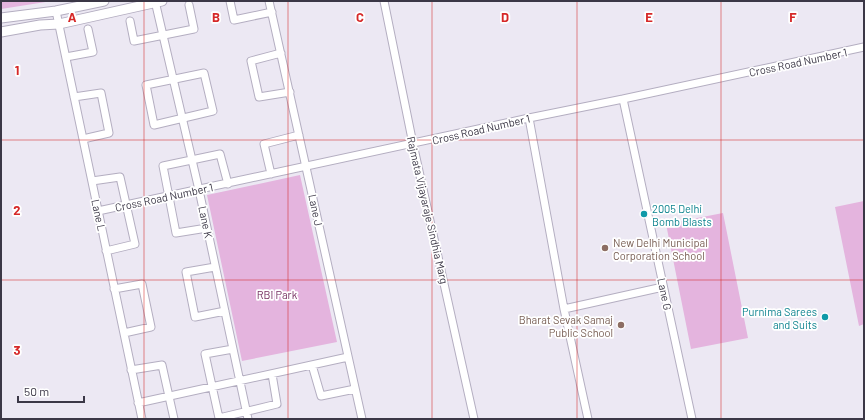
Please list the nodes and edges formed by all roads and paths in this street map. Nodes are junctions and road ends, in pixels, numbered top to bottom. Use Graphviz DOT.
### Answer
graph roads {
  1 [pos="104,1"];
  2 [pos="158,1"];
  3 [pos="230,1"];
  4 [pos="269,1"];
  5 [pos="384,1"];
  6 [pos="189,5"];
  7 [pos="56,11"];
  8 [pos="272,12"];
  9 [pos="1,18"];
  10 [pos="130,21"];
  11 [pos="59,24"];
  12 [pos="88,29"];
  13 [pos="1,32"];
  14 [pos="164,36"];
  15 [pos="864,47"];
  16 [pos="281,53"];
  17 [pos="66,57"];
  18 [pos="174,80"];
  19 [pos="290,92"];
  20 [pos="74,97"];
  21 [pos="623,99"];
  22 [pos="529,118"];
  23 [pos="182,119"];
  24 [pos="299,135"];
  25 [pos="83,139"];
  26 [pos="413,144"];
  27 [pos="192,159"];
  28 [pos="306,167"];
  29 [pos="271,174"];
  30 [pos="92,181"];
  31 [pos="228,184"];
  32 [pos="199,190"];
  33 [pos="169,196"];
  34 [pos="127,205"];
  35 [pos="98,211"];
  36 [pos="207,228"];
  37 [pos="106,251"];
  38 [pos="215,267"];
  39 [pos="663,287"];
  40 [pos="114,289"];
  41 [pos="564,309"];
  42 [pos="225,312"];
  43 [pos="124,334"];
  44 [pos="233,349"];
  45 [pos="348,357"];
  46 [pos="312,365"];
  47 [pos="131,370"];
  48 [pos="272,374"];
  49 [pos="240,382"];
  50 [pos="212,388"];
  51 [pos="355,389"];
  52 [pos="169,397"];
  53 [pos="138,403"];
  54 [pos="247,416"];
  55 [pos="142,419"];
  56 [pos="174,419"];
  57 [pos="362,419"];
  58 [pos="474,419"];
  59 [pos="588,419"];
  60 [pos="692,419"];
  1 -- 7 [label="street"];
  2 -- 11 [label="street"];
  2 -- 14 [label="street, Lane K"];
  3 -- 8 [label="street"];
  4 -- 8 [label="street, Lane J"];
  5 -- 26 [label="street, Rajmata Vijayaraje Sindhia Marg"];
  6 -- 14 [label="street"];
  7 -- 9 [label="street"];
  7 -- 11 [label="street, Lane L"];
  8 -- 16 [label="street, Lane J"];
  10 -- 14 [label="street"];
  11 -- 13 [label="street"];
  11 -- 17 [label="street, Lane L"];
  12 -- 17 [label="street"];
  14 -- 18 [label="street, Lane K"];
  15 -- 21 [label="street, Cross Road Number 1"];
  16 -- 19 [label="street, Lane J"];
  16 -- 19 [label="street"];
  17 -- 20 [label="street, Lane L"];
  18 -- 23 [label="street, Lane K"];
  18 -- 23 [label="street"];
  18 -- 23 [label="street"];
  19 -- 24 [label="street, Lane J"];
  20 -- 25 [label="street, Lane L"];
  20 -- 25 [label="street"];
  21 -- 22 [label="street, Cross Road Number 1"];
  21 -- 39 [label="street, Lane G"];
  22 -- 26 [label="street, Cross Road Number 1"];
  22 -- 41 [label="street"];
  23 -- 27 [label="street, Lane K"];
  24 -- 28 [label="street, Lane J"];
  24 -- 29 [label="street"];
  25 -- 30 [label="street, Lane L"];
  26 -- 28 [label="street, Cross Road Number 1"];
  26 -- 58 [label="street, Rajmata Vijayaraje Sindhia Marg"];
  27 -- 31 [label="street"];
  27 -- 32 [label="street, Lane K"];
  27 -- 33 [label="street"];
  28 -- 29 [label="street, Cross Road Number 1"];
  28 -- 45 [label="street, Lane J"];
  29 -- 31 [label="street, Cross Road Number 1"];
  30 -- 34 [label="street"];
  30 -- 35 [label="street, Lane L"];
  31 -- 32 [label="street, Cross Road Number 1"];
  32 -- 33 [label="street, Cross Road Number 1"];
  32 -- 36 [label="street, Lane K"];
  33 -- 34 [label="street, Cross Road Number 1"];
  33 -- 36 [label="street"];
  34 -- 35 [label="street, Cross Road Number 1"];
  34 -- 37 [label="street"];
  35 -- 37 [label="street, Lane L"];
  36 -- 38 [label="street, Lane K"];
  37 -- 40 [label="street, Lane L"];
  38 -- 42 [label="street, Lane K"];
  38 -- 42 [label="street"];
  39 -- 41 [label="street"];
  39 -- 60 [label="street, Lane G"];
  40 -- 43 [label="street, Lane L"];
  40 -- 43 [label="street"];
  41 -- 59 [label="street"];
  42 -- 44 [label="street, Lane K"];
  43 -- 47 [label="street, Lane L"];
  44 -- 49 [label="street, Lane K"];
  44 -- 50 [label="street"];
  45 -- 46 [label="street"];
  45 -- 51 [label="street, Lane J"];
  46 -- 48 [label="street"];
  46 -- 51 [label="street"];
  47 -- 52 [label="street"];
  47 -- 53 [label="street, Lane L"];
  48 -- 49 [label="street"];
  48 -- 54 [label="street"];
  49 -- 50 [label="street"];
  49 -- 54 [label="street, Lane K"];
  50 -- 52 [label="street"];
  50 -- 54 [label="street"];
  51 -- 57 [label="street, Lane J"];
  52 -- 53 [label="street"];
  52 -- 56 [label="street"];
  53 -- 55 [label="street, Lane L"];
}
